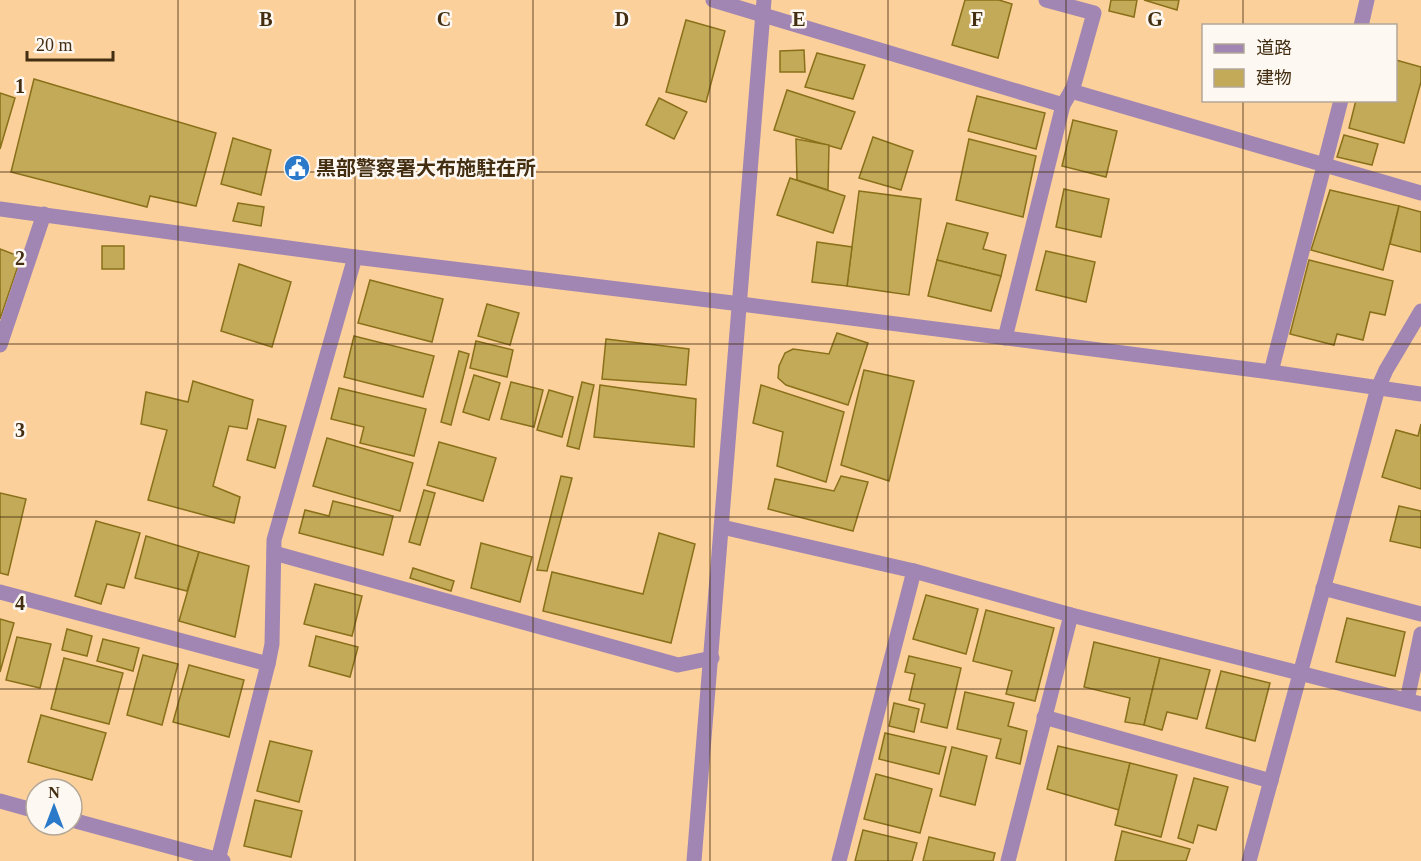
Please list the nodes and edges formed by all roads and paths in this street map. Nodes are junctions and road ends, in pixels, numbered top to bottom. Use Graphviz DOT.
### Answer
graph roads {
  1 [pos="713,0"];
  2 [pos="1046,0"];
  3 [pos="1367,0"];
  4 [pos="1096,6"];
  5 [pos="764,7"];
  6 [pos="1361,24"];
  7 [pos="1067,98"];
  8 [pos="1340,102"];
  9 [pos="1324,165"];
  10 [pos="1421,193"];
  11 [pos="0,209"];
  12 [pos="44,214"];
  13 [pos="356,257"];
  14 [pos="741,303"];
  15 [pos="1421,311"];
  16 [pos="1005,338"];
  17 [pos="0,345"];
  18 [pos="1271,372"];
  19 [pos="1378,388"];
  20 [pos="1421,394"];
  21 [pos="722,527"];
  22 [pos="274,553"];
  23 [pos="914,571"];
  24 [pos="1323,588"];
  25 [pos="0,592"];
  26 [pos="1421,614"];
  27 [pos="1071,615"];
  28 [pos="1421,634"];
  29 [pos="712,658"];
  30 [pos="267,664"];
  31 [pos="1299,674"];
  32 [pos="1414,702"];
  33 [pos="1044,717"];
  34 [pos="1271,781"];
  35 [pos="0,801"];
  36 [pos="24,808"];
  37 [pos="84,823"];
  38 [pos="220,860"];
  39 [pos="694,861"];
  40 [pos="839,861"];
  41 [pos="1008,861"];
  42 [pos="1249,861"];
  1 -- 5 [label="street"];
  2 -- 4 [label="street"];
  3 -- 6 [label="street"];
  4 -- 7 [label="street"];
  5 -- 7 [label="street"];
  5 -- 14 [label="street"];
  7 -- 9 [label="street"];
  7 -- 16 [label="street"];
  8 -- 9 [label="street"];
  9 -- 10 [label="street"];
  9 -- 18 [label="street"];
  11 -- 12 [label="street"];
  12 -- 13 [label="street"];
  12 -- 17 [label="street"];
  13 -- 14 [label="street"];
  13 -- 22 [label="street"];
  14 -- 16 [label="street"];
  14 -- 21 [label="street"];
  15 -- 19 [label="street"];
  16 -- 18 [label="street"];
  18 -- 19 [label="street"];
  19 -- 20 [label="street"];
  19 -- 24 [label="street"];
  21 -- 23 [label="street"];
  21 -- 29 [label="street"];
  22 -- 29 [label="street"];
  22 -- 30 [label="street"];
  23 -- 27 [label="street"];
  23 -- 40 [label="street"];
  24 -- 26 [label="street"];
  24 -- 31 [label="street"];
  25 -- 30 [label="street"];
  27 -- 31 [label="street"];
  27 -- 33 [label="street"];
  28 -- 32 [label="street"];
  29 -- 39 [label="street"];
  30 -- 38 [label="street"];
  31 -- 32 [label="street"];
  31 -- 34 [label="street"];
  33 -- 34 [label="street"];
  33 -- 41 [label="street"];
  34 -- 42 [label="street"];
  35 -- 36 [label="street"];
  37 -- 38 [label="street"];
}
